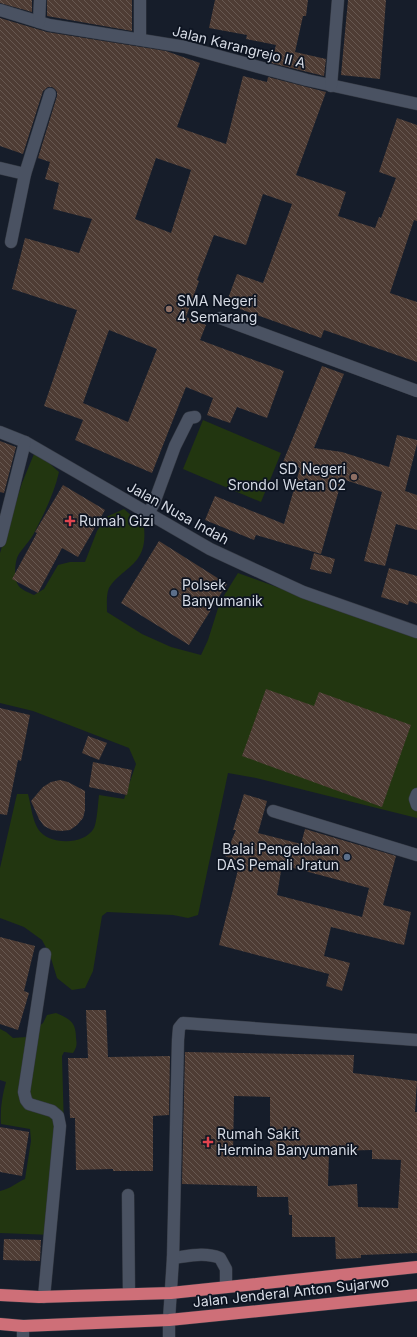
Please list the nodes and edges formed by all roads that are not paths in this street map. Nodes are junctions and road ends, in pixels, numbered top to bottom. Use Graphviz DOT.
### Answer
graph roads {
  1 [pos="40,0"];
  2 [pos="140,0"];
  3 [pos="338,0"];
  4 [pos="0,10"];
  5 [pos="38,22"];
  6 [pos="140,39"];
  7 [pos="331,86"];
  8 [pos="50,94"];
  9 [pos="417,104"];
  10 [pos="0,168"];
  11 [pos="25,174"];
  12 [pos="11,242"];
  13 [pos="220,318"];
  14 [pos="417,391"];
  15 [pos="195,417"];
  16 [pos="0,432"];
  17 [pos="25,442"];
  18 [pos="148,514"];
  19 [pos="0,541"];
  20 [pos="417,632"];
  21 [pos="417,794"];
  22 [pos="417,805"];
  23 [pos="273,811"];
  24 [pos="417,855"];
  25 [pos="45,954"];
  26 [pos="412,1040"];
  27 [pos="417,1049"];
  28 [pos="128,1195"];
  29 [pos="173,1258"];
  30 [pos="417,1267"];
  31 [pos="226,1287"];
  32 [pos="171,1292"];
  33 [pos="129,1294"];
  34 [pos="0,1295"];
  35 [pos="417,1295"];
  36 [pos="44,1297"];
  37 [pos="169,1320"];
  38 [pos="0,1324"];
  39 [pos="23,1331"];
  40 [pos="169,1337"];
  1 -- 5 [label="street"];
  2 -- 6 [label="street"];
  3 -- 7 [label="street"];
  4 -- 5 [label="street, Jalan Karangrejo II A"];
  5 -- 6 [label="street, Jalan Karangrejo II A"];
  6 -- 7 [label="street, Jalan Karangrejo II A"];
  7 -- 9 [label="street, Jalan Karangrejo II A"];
  8 -- 11 [label="street"];
  10 -- 11 [label="street"];
  11 -- 12 [label="street"];
  13 -- 14 [label="street"];
  15 -- 18 [label="street"];
  16 -- 17 [label="street, Jalan Nusa Indah"];
  17 -- 18 [label="street, Jalan Nusa Indah"];
  17 -- 19 [label="street"];
  18 -- 20 [label="street, Jalan Nusa Indah"];
  21 -- 22 [label="street"];
  23 -- 24 [label="street"];
  25 -- 36 [label="street"];
  26 -- 27 [label="street"];
  26 -- 29 [label="street"];
  28 -- 33 [label="street"];
  29 -- 31 [label="street"];
  29 -- 32 [label="street"];
  30 -- 31 [label="highway, Jalan Jenderal Anton Sujarwo"];
  31 -- 32 [label="highway, Jalan Jenderal Anton Sujarwo"];
  32 -- 33 [label="highway, Jalan Jenderal Anton Sujarwo"];
  32 -- 37 [label="street"];
  33 -- 36 [label="highway, Jalan Jenderal Anton Sujarwo"];
  34 -- 36 [label="highway, Jalan Jenderal Anton Sujarwo"];
  35 -- 37 [label="highway, Jalan Jenderal Anton Sujarwo"];
  37 -- 39 [label="highway, Jalan Jenderal Anton Sujarwo"];
  37 -- 40 [label="street"];
  38 -- 39 [label="highway, Jalan Jenderal Anton Sujarwo"];
}
